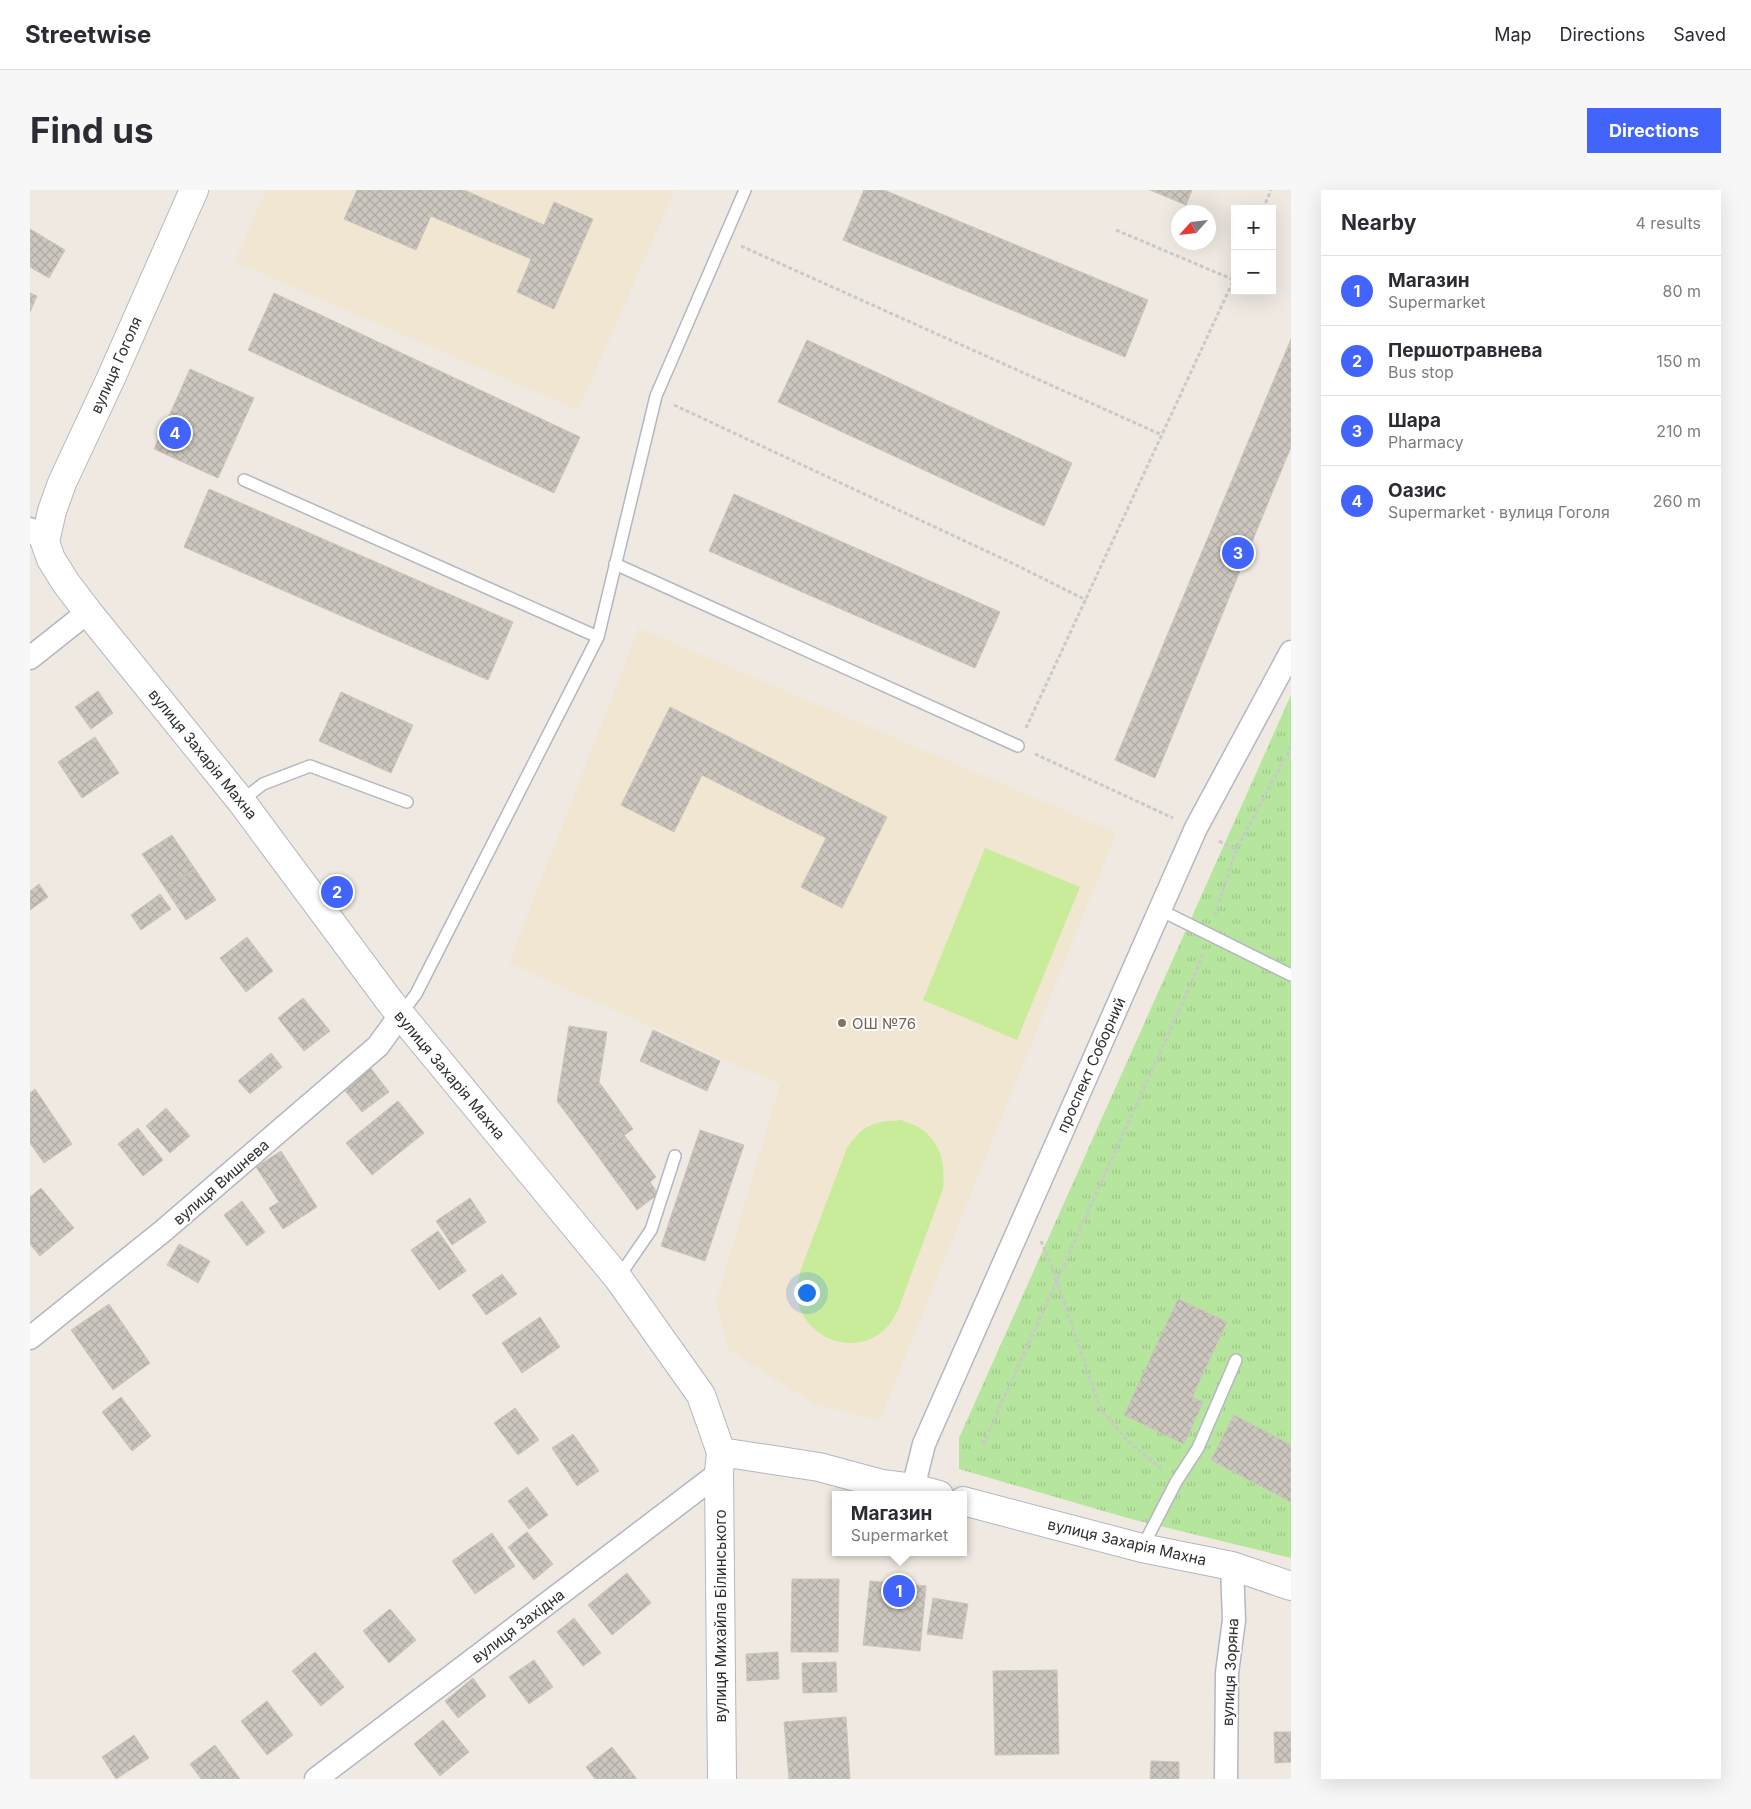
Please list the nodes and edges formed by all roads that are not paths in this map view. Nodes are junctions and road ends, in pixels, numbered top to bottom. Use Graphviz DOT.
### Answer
graph roads {
  1 [pos="194,190"];
  2 [pos="746,190"];
  3 [pos="244,480"];
  4 [pos="37,536"];
  5 [pos="615,564"];
  6 [pos="88,612"];
  7 [pos="598,637"];
  8 [pos="1291,652"];
  9 [pos="30,658"];
  10 [pos="1018,746"];
  11 [pos="241,801"];
  12 [pos="407,802"];
  13 [pos="1160,910"];
  14 [pos="1291,976"];
  15 [pos="401,1014"];
  16 [pos="675,1156"];
  17 [pos="618,1278"];
  18 [pos="30,1338"];
  19 [pos="1236,1360"];
  20 [pos="720,1463"];
  21 [pos="913,1488"];
  22 [pos="924,1491"];
  23 [pos="967,1502"];
  24 [pos="1142,1548"];
  25 [pos="1232,1566"];
  26 [pos="1291,1586"];
  27 [pos="316,1779"];
  28 [pos="722,1779"];
  29 [pos="1226,1779"];
  1 -- 4 [label="street, вулиця Гоголя"];
  2 -- 5 [label="lane"];
  3 -- 7 [label="lane"];
  4 -- 6 [label="street, вулиця Захарія Махна"];
  5 -- 7 [label="lane"];
  5 -- 10 [label="lane"];
  6 -- 9 [label="street"];
  6 -- 11 [label="street, вулиця Захарія Махна"];
  7 -- 15 [label="lane"];
  8 -- 13 [label="street, проспект Соборний"];
  11 -- 12 [label="lane"];
  11 -- 15 [label="street, вулиця Захарія Махна"];
  13 -- 14 [label="lane"];
  13 -- 21 [label="street, проспект Соборний"];
  15 -- 17 [label="street, вулиця Захарія Махна"];
  15 -- 18 [label="street, вулиця Вишнева"];
  16 -- 17 [label="lane"];
  17 -- 20 [label="street, вулиця Захарія Махна"];
  19 -- 24 [label="lane"];
  20 -- 21 [label="street"];
  20 -- 27 [label="street, вулиця Західна"];
  20 -- 28 [label="street, вулиця Михайла Білинського"];
  21 -- 22 [label="street"];
  23 -- 24 [label="street, вулиця Захарія Махна"];
  24 -- 25 [label="street, вулиця Захарія Махна"];
  25 -- 26 [label="street, вулиця Захарія Махна"];
  25 -- 29 [label="street, вулиця Зоряна"];
}
